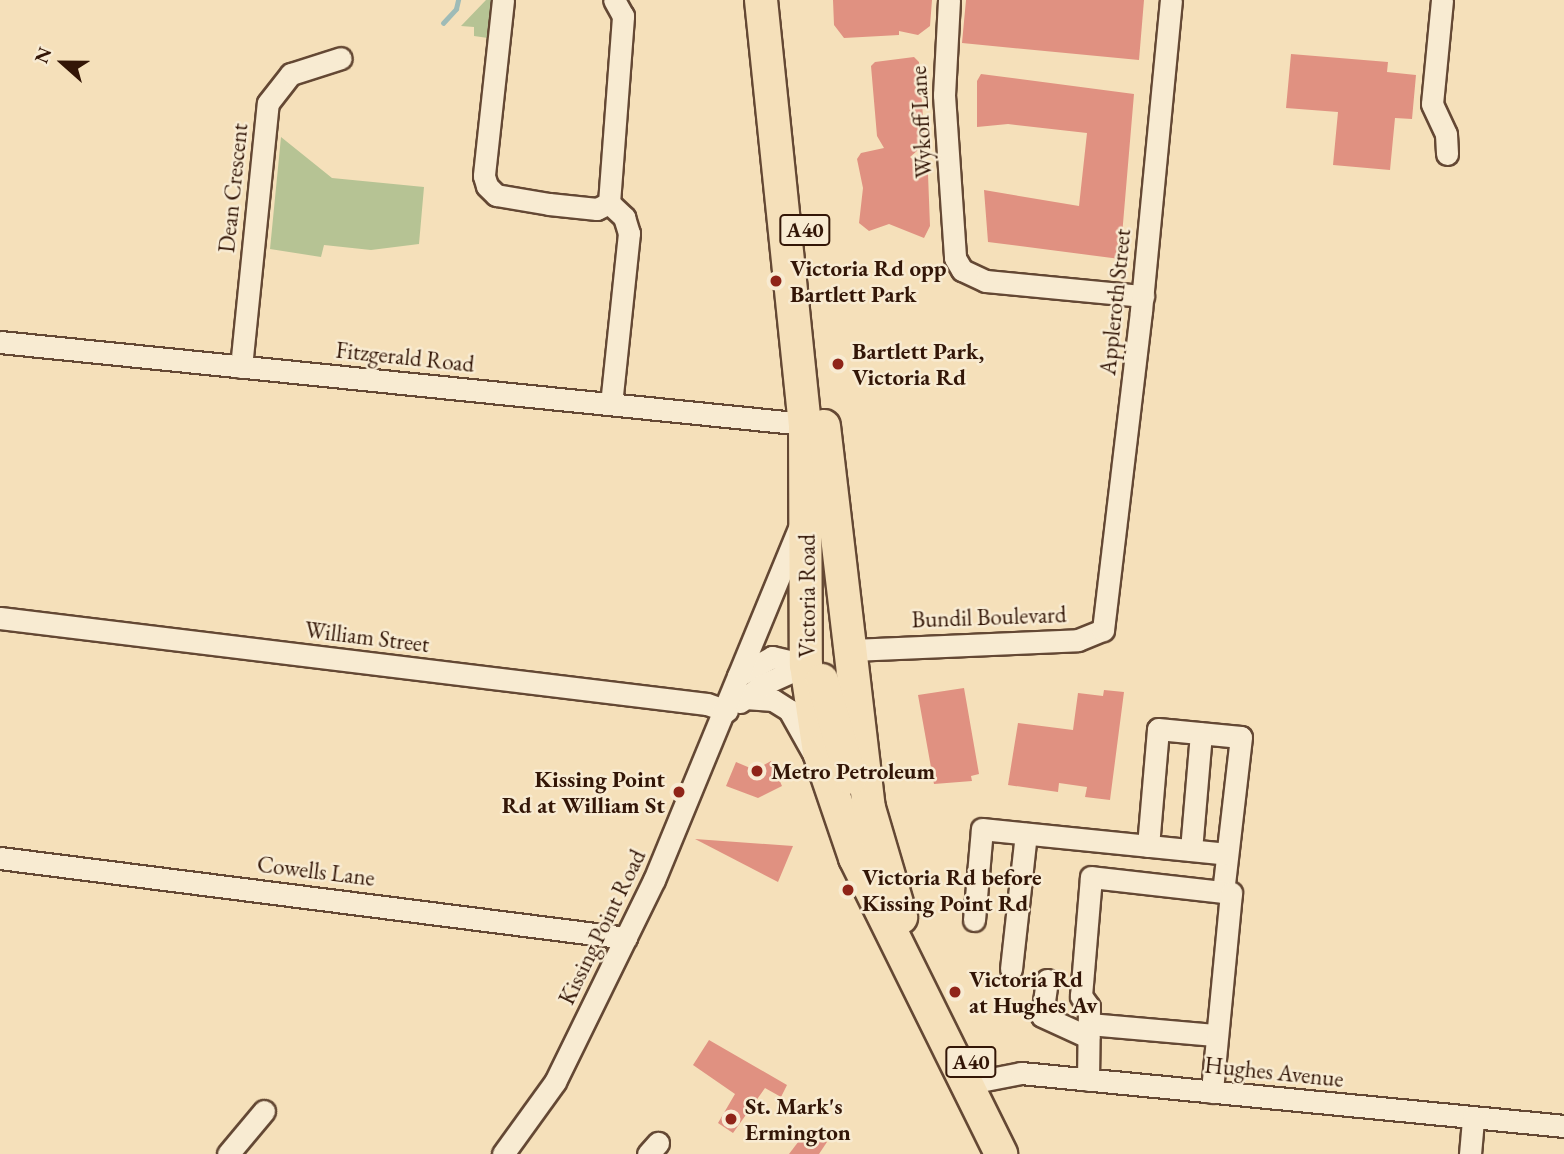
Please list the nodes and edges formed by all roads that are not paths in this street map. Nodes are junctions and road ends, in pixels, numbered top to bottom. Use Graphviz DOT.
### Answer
graph roads {
  1 [pos="503,0"];
  2 [pos="614,0"];
  3 [pos="761,0"];
  4 [pos="782,0"];
  5 [pos="949,0"];
  6 [pos="1171,0"];
  7 [pos="1442,0"];
  8 [pos="341,58"];
  9 [pos="1447,154"];
  10 [pos="609,204"];
  11 [pos="1143,296"];
  12 [pos="0,342"];
  13 [pos="241,368"];
  14 [pos="611,403"];
  15 [pos="805,424"];
  16 [pos="828,460"];
  17 [pos="806,509"];
  18 [pos="1107,608"];
  19 [pos="0,618"];
  20 [pos="852,650"];
  21 [pos="806,665"];
  22 [pos="735,679"];
  23 [pos="745,698"];
  24 [pos="727,711"];
  25 [pos="1201,733"];
  26 [pos="826,778"];
  27 [pos="1026,834"];
  28 [pos="1148,846"];
  29 [pos="1191,850"];
  30 [pos="1227,854"];
  31 [pos="0,858"];
  32 [pos="1223,892"];
  33 [pos="894,901"];
  34 [pos="974,920"];
  35 [pos="626,939"];
  36 [pos="1012,970"];
  37 [pos="1047,980"];
  38 [pos="1089,1031"];
  39 [pos="1216,1035"];
  40 [pos="1088,1080"];
  41 [pos="980,1081"];
  42 [pos="1212,1093"];
  43 [pos="264,1111"];
  44 [pos="1473,1118"];
  45 [pos="1564,1126"];
  46 [pos="228,1154"];
  47 [pos="503,1154"];
  48 [pos="1001,1154"];
  49 [pos="1016,1154"];
  50 [pos="1470,1154"];
  1 -- 10 [label="street"];
  2 -- 10 [label="street"];
  3 -- 15 [label="highway, Victoria Road / A40"];
  4 -- 16 [label="highway, Victoria Road / A40"];
  5 -- 11 [label="street, Wykoff Lane"];
  6 -- 11 [label="street, Appleroth Street"];
  7 -- 9 [label="street"];
  8 -- 13 [label="street, Dean Crescent"];
  10 -- 14 [label="street"];
  11 -- 18 [label="street, Appleroth Street"];
  12 -- 13 [label="street, Fitzgerald Road"];
  13 -- 14 [label="street, Fitzgerald Road"];
  14 -- 15 [label="street, Fitzgerald Road"];
  15 -- 17 [label="highway, Victoria Road / A40"];
  16 -- 20 [label="highway, Victoria Road / A40"];
  16 -- 21 [label="highway"];
  17 -- 21 [label="highway, Victoria Road / A40"];
  17 -- 22 [label="street, Kissing Point Road"];
  18 -- 20 [label="street, Bundil Boulevard"];
  19 -- 24 [label="street, William Street"];
  20 -- 33 [label="highway, Victoria Road / A40"];
  21 -- 22 [label="street"];
  21 -- 23 [label="street"];
  21 -- 26 [label="highway, Victoria Road / A40"];
  21 -- 33 [label="highway"];
  22 -- 24 [label="street, Kissing Point Road"];
  23 -- 24 [label="street"];
  23 -- 26 [label="street"];
  24 -- 35 [label="street, Kissing Point Road"];
  25 -- 28 [label="street"];
  25 -- 29 [label="street"];
  25 -- 30 [label="street"];
  26 -- 48 [label="highway, Victoria Road / A40"];
  27 -- 28 [label="street"];
  27 -- 34 [label="street"];
  27 -- 36 [label="street"];
  28 -- 29 [label="street"];
  29 -- 30 [label="street"];
  30 -- 32 [label="street"];
  31 -- 35 [label="street, Cowells Lane"];
  32 -- 38 [label="street"];
  32 -- 39 [label="street"];
  33 -- 41 [label="highway, Victoria Road / A40"];
  35 -- 47 [label="street, Kissing Point Road"];
  37 -- 38 [label="street"];
  38 -- 39 [label="street"];
  38 -- 40 [label="street"];
  39 -- 42 [label="street"];
  40 -- 41 [label="street, Hughes Avenue"];
  40 -- 42 [label="street, Hughes Avenue"];
  41 -- 49 [label="highway, Victoria Road / A40"];
  42 -- 44 [label="street, Hughes Avenue"];
  43 -- 46 [label="street"];
  44 -- 45 [label="street, Hughes Avenue"];
  44 -- 50 [label="street"];
}
